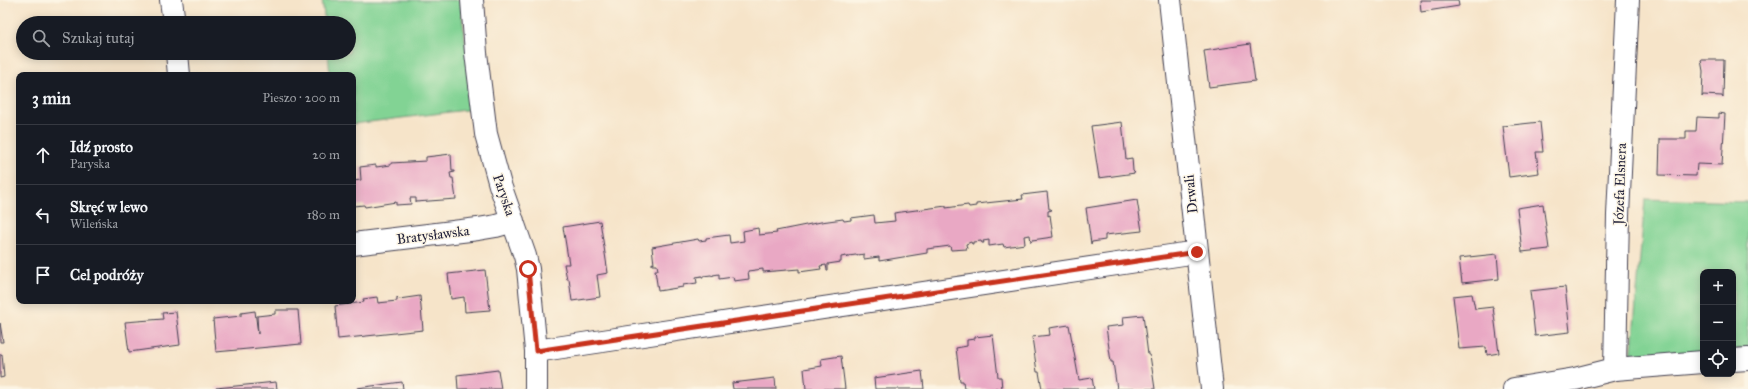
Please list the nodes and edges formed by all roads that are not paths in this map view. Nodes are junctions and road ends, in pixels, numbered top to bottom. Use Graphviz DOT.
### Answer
graph roads {
  1 [pos="172,0"];
  2 [pos="472,0"];
  3 [pos="1170,0"];
  4 [pos="1628,0"];
  5 [pos="173,16"];
  6 [pos="178,60"];
  7 [pos="179,72"];
  8 [pos="513,221"];
  9 [pos="356,244"];
  10 [pos="1197,252"];
  11 [pos="536,351"];
  12 [pos="1748,359"];
  13 [pos="1736,360"];
  14 [pos="1700,362"];
  15 [pos="1615,369"];
  16 [pos="1544,386"];
  17 [pos="536,389"];
  18 [pos="1212,389"];
  19 [pos="1514,389"];
  1 -- 5 [label="street"];
  2 -- 8 [label="street, Paryska"];
  3 -- 10 [label="street, Drwali"];
  4 -- 15 [label="street, Józefa Elsnera"];
  6 -- 7 [label="street"];
  8 -- 9 [label="street, Bratysławska"];
  8 -- 11 [label="street, Paryska"];
  10 -- 11 [label="street"];
  10 -- 18 [label="street, Drwali"];
  11 -- 17 [label="street, Paryska"];
  12 -- 13 [label="street"];
  14 -- 15 [label="street"];
  15 -- 16 [label="street"];
  16 -- 19 [label="street"];
}
